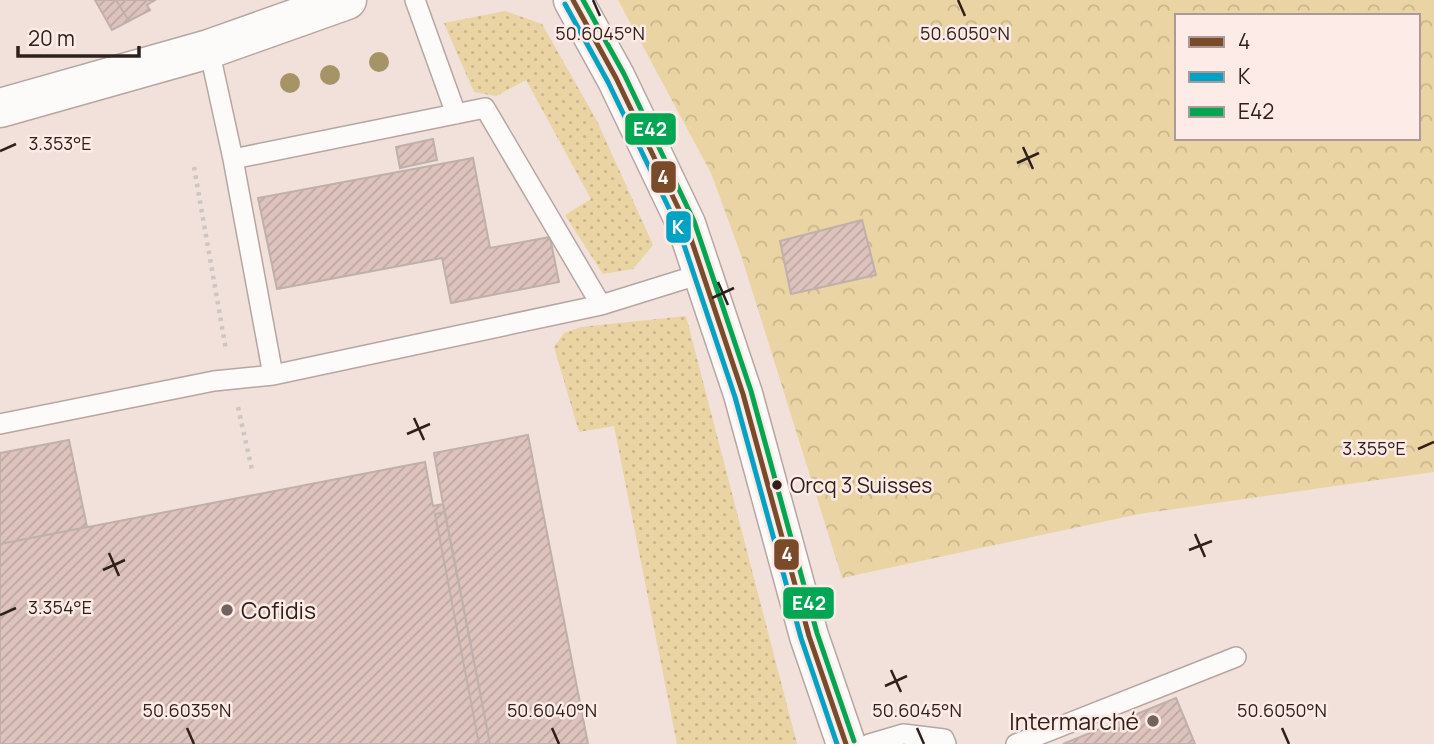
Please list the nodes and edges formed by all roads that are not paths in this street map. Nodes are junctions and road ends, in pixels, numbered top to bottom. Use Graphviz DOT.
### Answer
graph roads {
  1 [pos="347,0"];
  2 [pos="415,0"];
  3 [pos="573,0"];
  4 [pos="209,49"];
  5 [pos="0,108"];
  6 [pos="456,114"];
  7 [pos="233,159"];
  8 [pos="704,273"];
  9 [pos="601,305"];
  10 [pos="273,375"];
  11 [pos="0,424"];
  12 [pos="1236,657"];
  13 [pos="846,744"];
  14 [pos="869,744"];
  15 [pos="946,744"];
  16 [pos="1016,744"];
  1 -- 4 [label="main road"];
  2 -- 6 [label="lane"];
  3 -- 8 [label="main road"];
  4 -- 5 [label="main road"];
  4 -- 7 [label="lane"];
  6 -- 7 [label="lane"];
  6 -- 9 [label="lane"];
  7 -- 10 [label="lane"];
  8 -- 9 [label="lane"];
  8 -- 13 [label="main road"];
  9 -- 10 [label="lane"];
  10 -- 11 [label="lane"];
  12 -- 16 [label="lane"];
  14 -- 15 [label="lane"];
}
